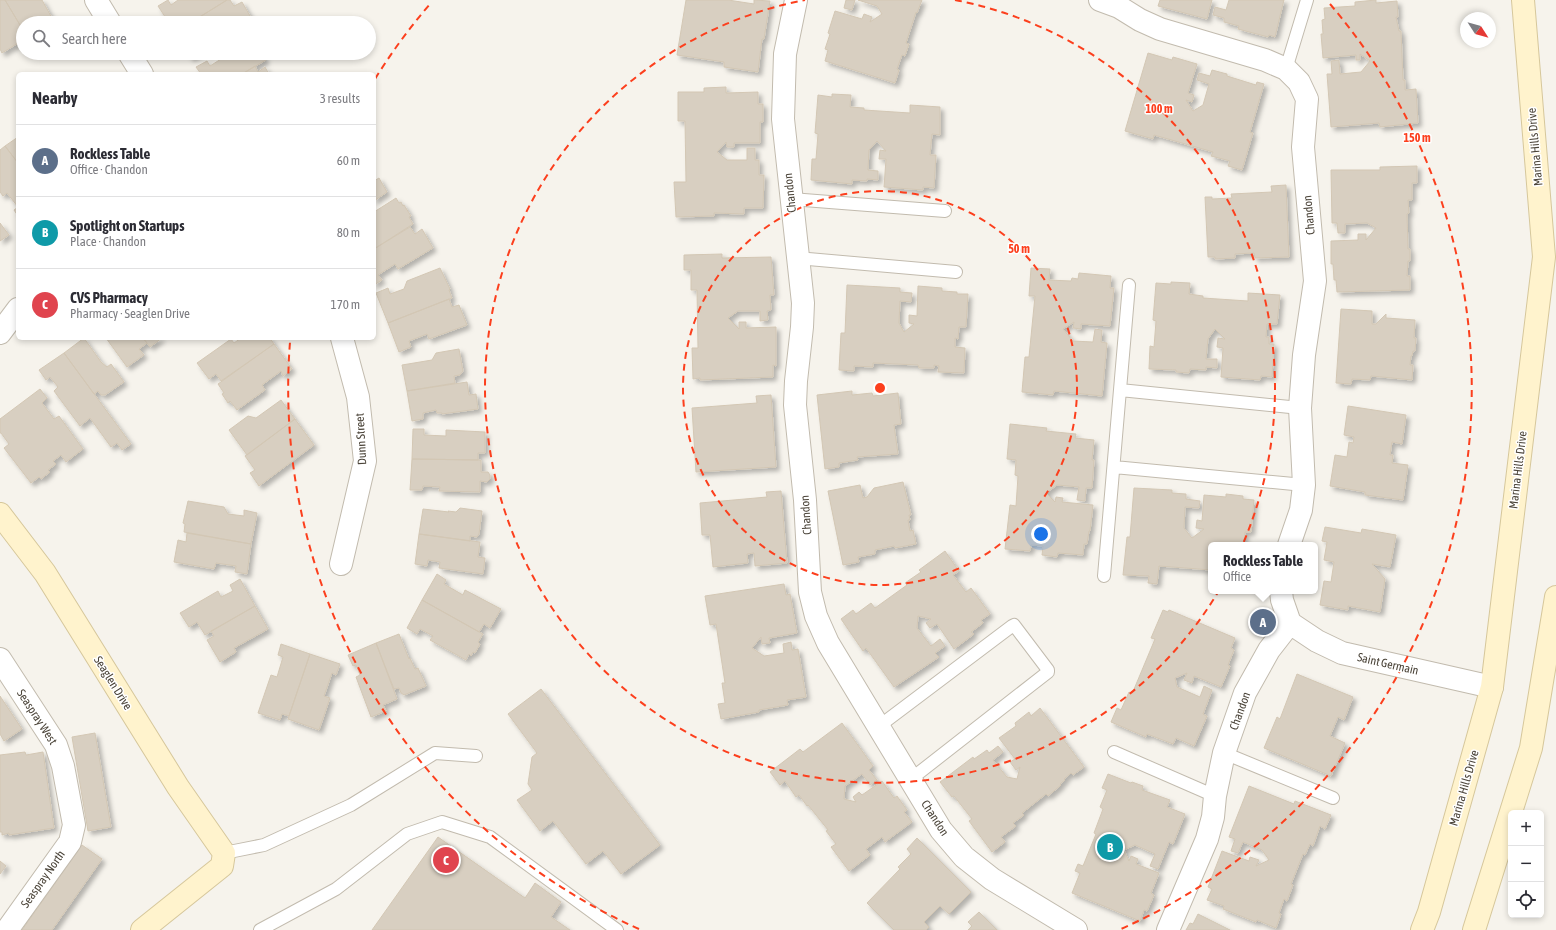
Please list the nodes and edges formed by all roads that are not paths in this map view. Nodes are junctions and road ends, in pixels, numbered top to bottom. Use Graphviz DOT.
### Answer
graph roads {
  1 [pos="96,0"];
  2 [pos="796,0"];
  3 [pos="1307,0"];
  4 [pos="1523,0"];
  5 [pos="1113,2"];
  6 [pos="106,16"];
  7 [pos="133,60"];
  8 [pos="1286,69"];
  9 [pos="141,72"];
  10 [pos="791,199"];
  11 [pos="945,211"];
  12 [pos="797,258"];
  13 [pos="956,272"];
  14 [pos="1130,285"];
  15 [pos="16,312"];
  16 [pos="0,333"];
  17 [pos="343,340"];
  18 [pos="1120,390"];
  19 [pos="1300,408"];
  20 [pos="1114,467"];
  21 [pos="1304,486"];
  22 [pos="0,514"];
  23 [pos="1290,542"];
  24 [pos="341,564"];
  25 [pos="1104,576"];
  26 [pos="1281,594"];
  27 [pos="1556,598"];
  28 [pos="1290,623"];
  29 [pos="0,659"];
  30 [pos="1492,687"];
  31 [pos="878,727"];
  32 [pos="1114,752"];
  33 [pos="1224,753"];
  34 [pos="476,756"];
  35 [pos="911,779"];
  36 [pos="1215,796"];
  37 [pos="1333,798"];
  38 [pos="74,825"];
  39 [pos="224,853"];
  40 [pos="7,930"];
  41 [pos="142,930"];
  42 [pos="260,930"];
  43 [pos="617,930"];
  44 [pos="1076,930"];
  45 [pos="1168,930"];
  46 [pos="1422,930"];
  47 [pos="1474,930"];
  1 -- 6 [label="street"];
  2 -- 10 [label="street, Chandon"];
  3 -- 8 [label="lane"];
  4 -- 30 [label="street, Marina Hills Drive"];
  5 -- 8 [label="street, Chandon"];
  7 -- 9 [label="street"];
  8 -- 19 [label="street, Chandon"];
  10 -- 11 [label="lane"];
  10 -- 12 [label="street, Chandon"];
  12 -- 13 [label="lane"];
  12 -- 31 [label="street, Chandon"];
  14 -- 18 [label="lane"];
  15 -- 16 [label="street"];
  17 -- 24 [label="street, Dunn Street"];
  18 -- 19 [label="lane"];
  18 -- 20 [label="lane"];
  19 -- 21 [label="street, Chandon"];
  20 -- 21 [label="lane"];
  20 -- 25 [label="lane"];
  21 -- 23 [label="street, Chandon"];
  22 -- 39 [label="street, Seaglen Drive"];
  26 -- 28 [label="street"];
  27 -- 47 [label="street"];
  28 -- 30 [label="street, Saint Germain"];
  28 -- 33 [label="street, Chandon"];
  29 -- 38 [label="street, Seaspray West"];
  30 -- 46 [label="street, Marina Hills Drive"];
  31 -- 35 [label="street, Chandon"];
  31 -- 35 [label="lane"];
  32 -- 36 [label="lane"];
  33 -- 36 [label="street, Chandon"];
  33 -- 37 [label="lane"];
  34 -- 39 [label="lane"];
  35 -- 44 [label="street, Chandon"];
  36 -- 45 [label="street, Chandon"];
  38 -- 40 [label="street, Seaspray North"];
  39 -- 41 [label="street"];
  42 -- 43 [label="lane"];
}
